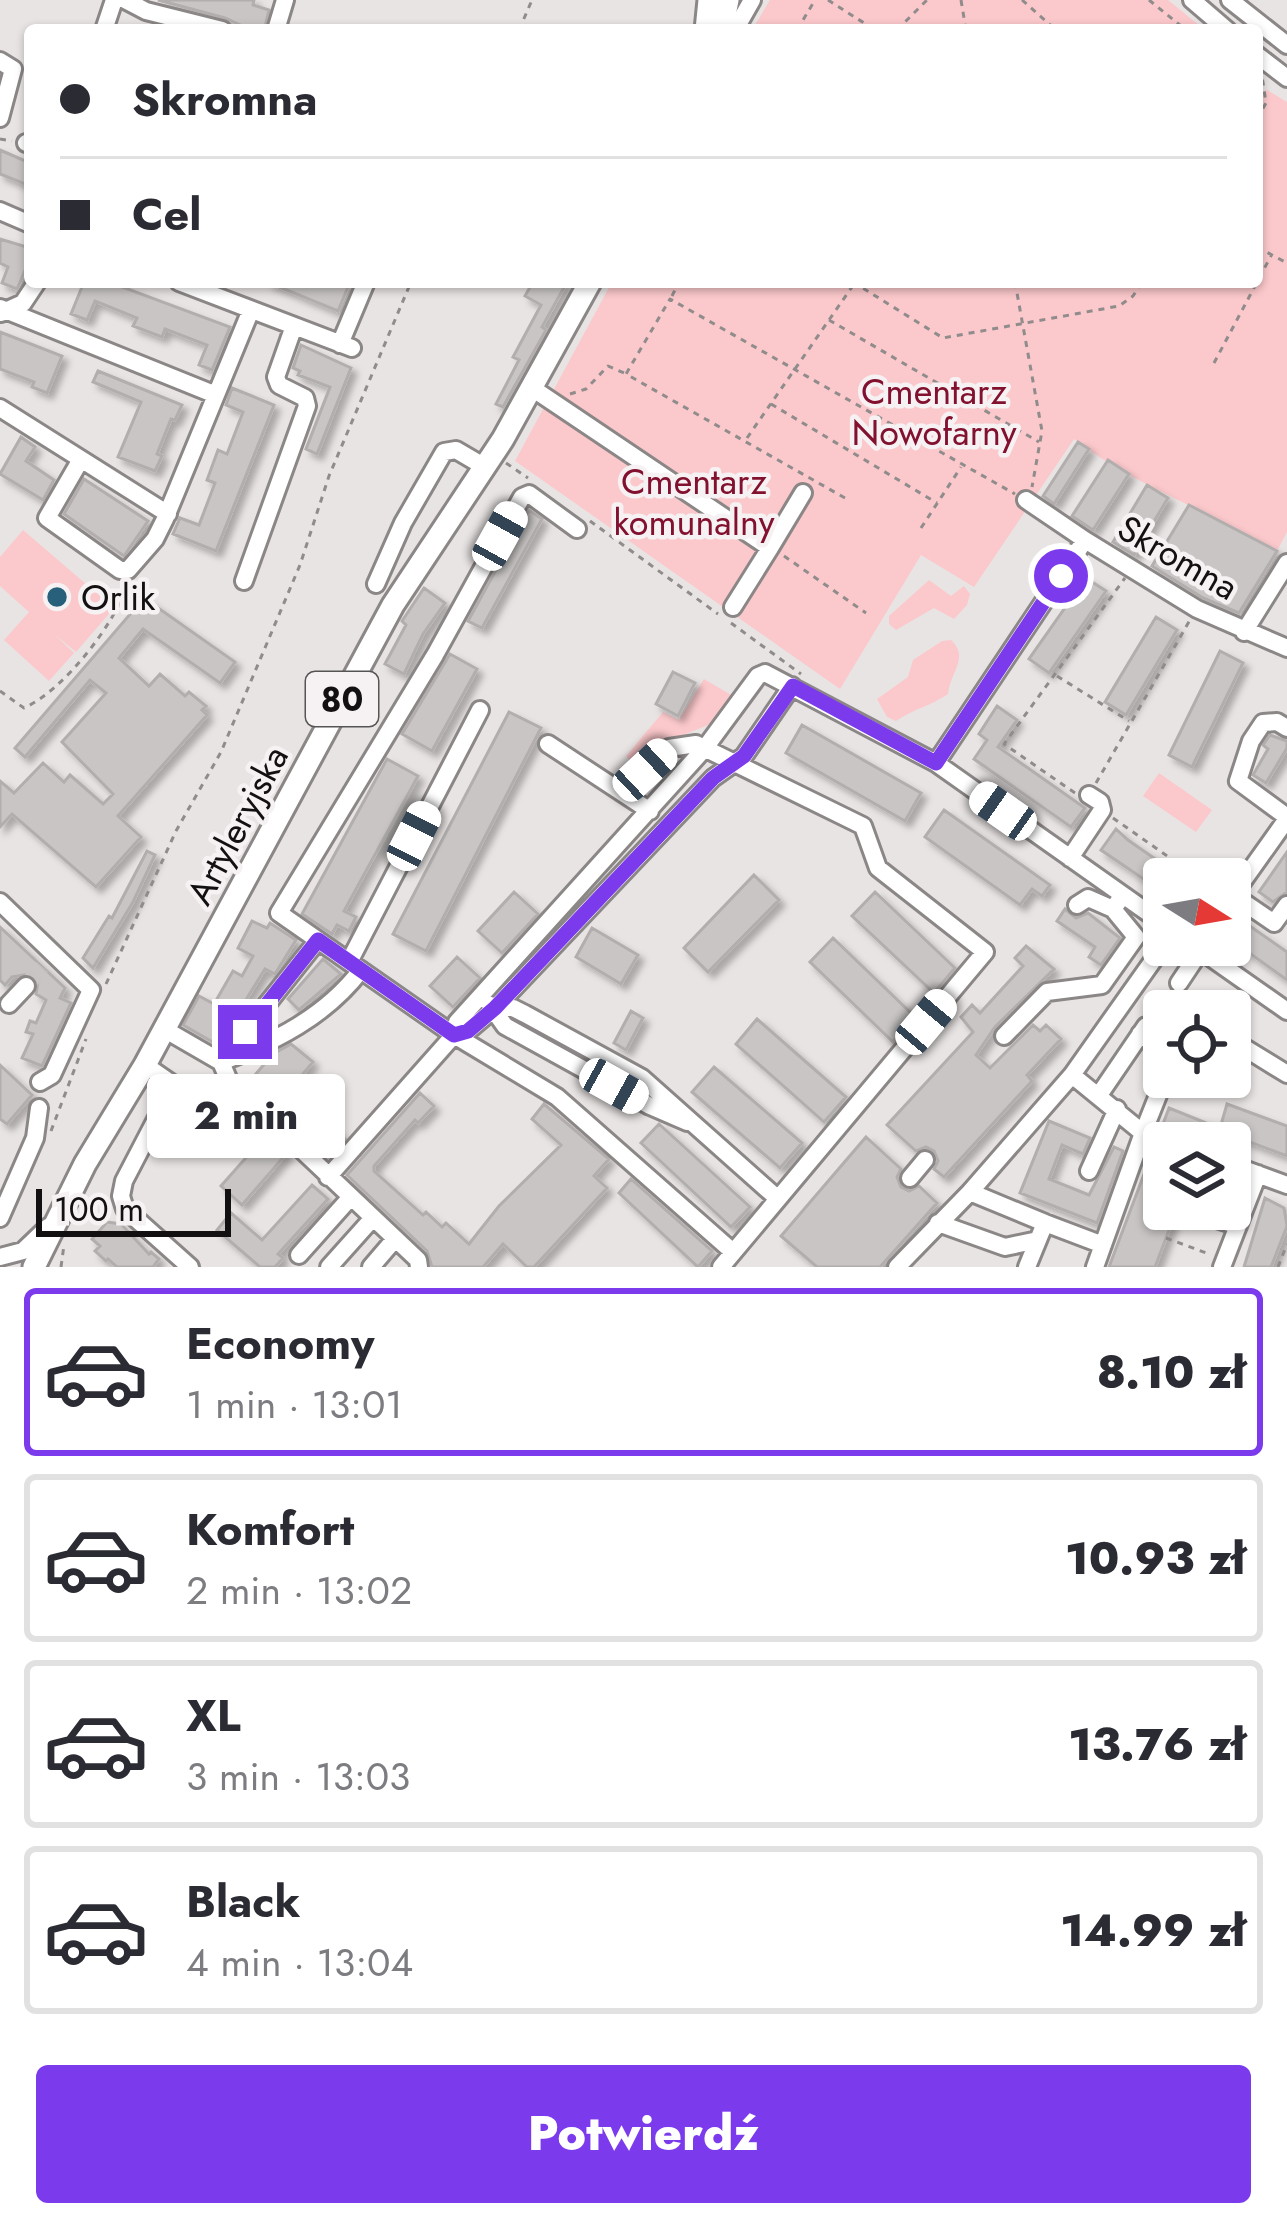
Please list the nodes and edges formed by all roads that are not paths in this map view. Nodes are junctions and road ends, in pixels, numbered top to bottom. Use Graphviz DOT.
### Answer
graph roads {
  1 [pos="125,0"];
  2 [pos="1192,0"];
  3 [pos="1230,0"];
  4 [pos="198,24"];
  5 [pos="1220,24"];
  6 [pos="1260,24"];
  7 [pos="1263,26"];
  8 [pos="1287,45"];
  9 [pos="1263,60"];
  10 [pos="0,61"];
  11 [pos="1287,78"];
  12 [pos="0,118"];
  13 [pos="33,288"];
  14 [pos="194,288"];
  15 [pos="364,288"];
  16 [pos="587,288"];
  17 [pos="2,310"];
  18 [pos="251,310"];
  19 [pos="294,326"];
  20 [pos="532,388"];
  21 [pos="216,395"];
  22 [pos="0,407"];
  23 [pos="80,461"];
  24 [pos="495,465"];
  25 [pos="803,493"];
  26 [pos="1027,500"];
  27 [pos="168,514"];
  28 [pos="577,521"];
  29 [pos="1085,540"];
  30 [pos="771,546"];
  31 [pos="1287,563"];
  32 [pos="244,581"];
  33 [pos="376,584"];
  34 [pos="733,607"];
  35 [pos="1244,632"];
  36 [pos="1287,648"];
  37 [pos="793,686"];
  38 [pos="480,710"];
  39 [pos="1287,728"];
  40 [pos="548,744"];
  41 [pos="705,748"];
  42 [pos="936,763"];
  43 [pos="734,764"];
  44 [pos="622,792"];
  45 [pos="1089,795"];
  46 [pos="650,811"];
  47 [pos="1287,818"];
  48 [pos="1070,858"];
  49 [pos="1251,870"];
  50 [pos="0,902"];
  51 [pos="1118,903"];
  52 [pos="1077,905"];
  53 [pos="1287,905"];
  54 [pos="1251,907"];
  55 [pos="1143,914"];
  56 [pos="318,940"];
  57 [pos="355,966"];
  58 [pos="1149,966"];
  59 [pos="1188,966"];
  60 [pos="1224,966"];
  61 [pos="1179,983"];
  62 [pos="26,986"];
  63 [pos="487,1003"];
  64 [pos="9,1004"];
  65 [pos="1287,1011"];
  66 [pos="164,1029"];
  67 [pos="1143,1030"];
  68 [pos="454,1035"];
  69 [pos="1004,1036"];
  70 [pos="1251,1052"];
  71 [pos="221,1062"];
  72 [pos="145,1065"];
  73 [pos="1287,1074"];
  74 [pos="1072,1075"];
  75 [pos="40,1082"];
  76 [pos="1099,1096"];
  77 [pos="39,1108"];
  78 [pos="1117,1109"];
  79 [pos="1143,1133"];
  80 [pos="925,1160"];
  81 [pos="1089,1171"];
  82 [pos="1251,1172"];
  83 [pos="1258,1174"];
  84 [pos="328,1177"];
  85 [pos="910,1178"];
  86 [pos="1287,1185"];
  87 [pos="970,1192"];
  88 [pos="1251,1193"];
  89 [pos="350,1198"];
  90 [pos="777,1198"];
  91 [pos="57,1217"];
  92 [pos="0,1219"];
  93 [pos="372,1219"];
  94 [pos="938,1222"];
  95 [pos="1236,1230"];
  96 [pos="1041,1232"];
  97 [pos="395,1239"];
  98 [pos="1102,1245"];
  99 [pos="298,1255"];
  100 [pos="0,1257"];
  101 [pos="727,1260"];
  102 [pos="1221,1262"];
  103 [pos="416,1265"];
  104 [pos="34,1267"];
  105 [pos="53,1267"];
  106 [pos="190,1267"];
  107 [pos="329,1267"];
  108 [pos="371,1267"];
  109 [pos="897,1267"];
  110 [pos="1028,1267"];
  111 [pos="1095,1267"];
  1 -- 4 [label="street"];
  2 -- 5 [label="street"];
  3 -- 6 [label="street"];
  7 -- 8 [label="street"];
  9 -- 11 [label="street"];
  10 -- 12 [label="street"];
  13 -- 17 [label="street"];
  14 -- 18 [label="street"];
  15 -- 19 [label="street"];
  16 -- 20 [label="main road, Artyleryjska / 80"];
  17 -- 21 [label="street"];
  18 -- 19 [label="street"];
  18 -- 21 [label="street"];
  19 -- 32 [label="street"];
  20 -- 24 [label="main road, Artyleryjska / 80"];
  20 -- 30 [label="street"];
  21 -- 27 [label="street"];
  22 -- 23 [label="street"];
  23 -- 27 [label="street"];
  23 -- 27 [label="street"];
  24 -- 33 [label="street"];
  24 -- 66 [label="main road, Artyleryjska / 80"];
  25 -- 30 [label="street"];
  26 -- 29 [label="street"];
  28 -- 56 [label="street"];
  29 -- 35 [label="street, Skromna"];
  29 -- 42 [label="street, Skromna"];
  30 -- 34 [label="street"];
  31 -- 35 [label="street"];
  35 -- 36 [label="street, Skromna"];
  37 -- 41 [label="street"];
  37 -- 42 [label="street"];
  37 -- 43 [label="street"];
  38 -- 57 [label="street"];
  39 -- 47 [label="street"];
  40 -- 44 [label="street"];
  41 -- 43 [label="street"];
  41 -- 44 [label="street"];
  41 -- 46 [label="street"];
  42 -- 48 [label="street"];
  43 -- 63 [label="street"];
  43 -- 90 [label="street"];
  44 -- 46 [label="street"];
  45 -- 48 [label="street"];
  46 -- 63 [label="street"];
  47 -- 49 [label="street"];
  48 -- 51 [label="street"];
  50 -- 75 [label="street"];
  51 -- 52 [label="street"];
  51 -- 55 [label="street"];
  51 -- 69 [label="street"];
  53 -- 54 [label="street"];
  56 -- 57 [label="street"];
  56 -- 71 [label="street"];
  57 -- 68 [label="street"];
  57 -- 71 [label="street"];
  58 -- 74 [label="street"];
  59 -- 61 [label="street"];
  60 -- 65 [label="street"];
  62 -- 64 [label="street"];
  63 -- 68 [label="street"];
  63 -- 90 [label="street"];
  66 -- 71 [label="street"];
  66 -- 72 [label="main road, Artyleryjska / 80"];
  67 -- 76 [label="street"];
  68 -- 84 [label="street"];
  68 -- 101 [label="street"];
  70 -- 73 [label="street"];
  71 -- 84 [label="street"];
  72 -- 91 [label="main road, Artyleryjska / 80"];
  72 -- 106 [label="street"];
  74 -- 76 [label="street"];
  74 -- 87 [label="street"];
  76 -- 78 [label="street"];
  77 -- 92 [label="street"];
  78 -- 79 [label="street"];
  78 -- 81 [label="street"];
  79 -- 98 [label="street"];
  80 -- 85 [label="street"];
  82 -- 83 [label="street"];
  83 -- 86 [label="street"];
  83 -- 88 [label="street"];
  84 -- 89 [label="street"];
  87 -- 94 [label="street"];
  87 -- 96 [label="street"];
  89 -- 93 [label="street"];
  89 -- 99 [label="street"];
  90 -- 101 [label="street"];
  91 -- 100 [label="street"];
  91 -- 104 [label="main road, Artyleryjska / 80"];
  91 -- 105 [label="main road, Artyleryjska / 80"];
  93 -- 97 [label="street"];
  93 -- 107 [label="street"];
  94 -- 96 [label="street"];
  94 -- 109 [label="street"];
  95 -- 102 [label="street"];
  96 -- 98 [label="street"];
  96 -- 110 [label="street"];
  97 -- 103 [label="street"];
  97 -- 108 [label="street"];
  98 -- 111 [label="street"];
}
